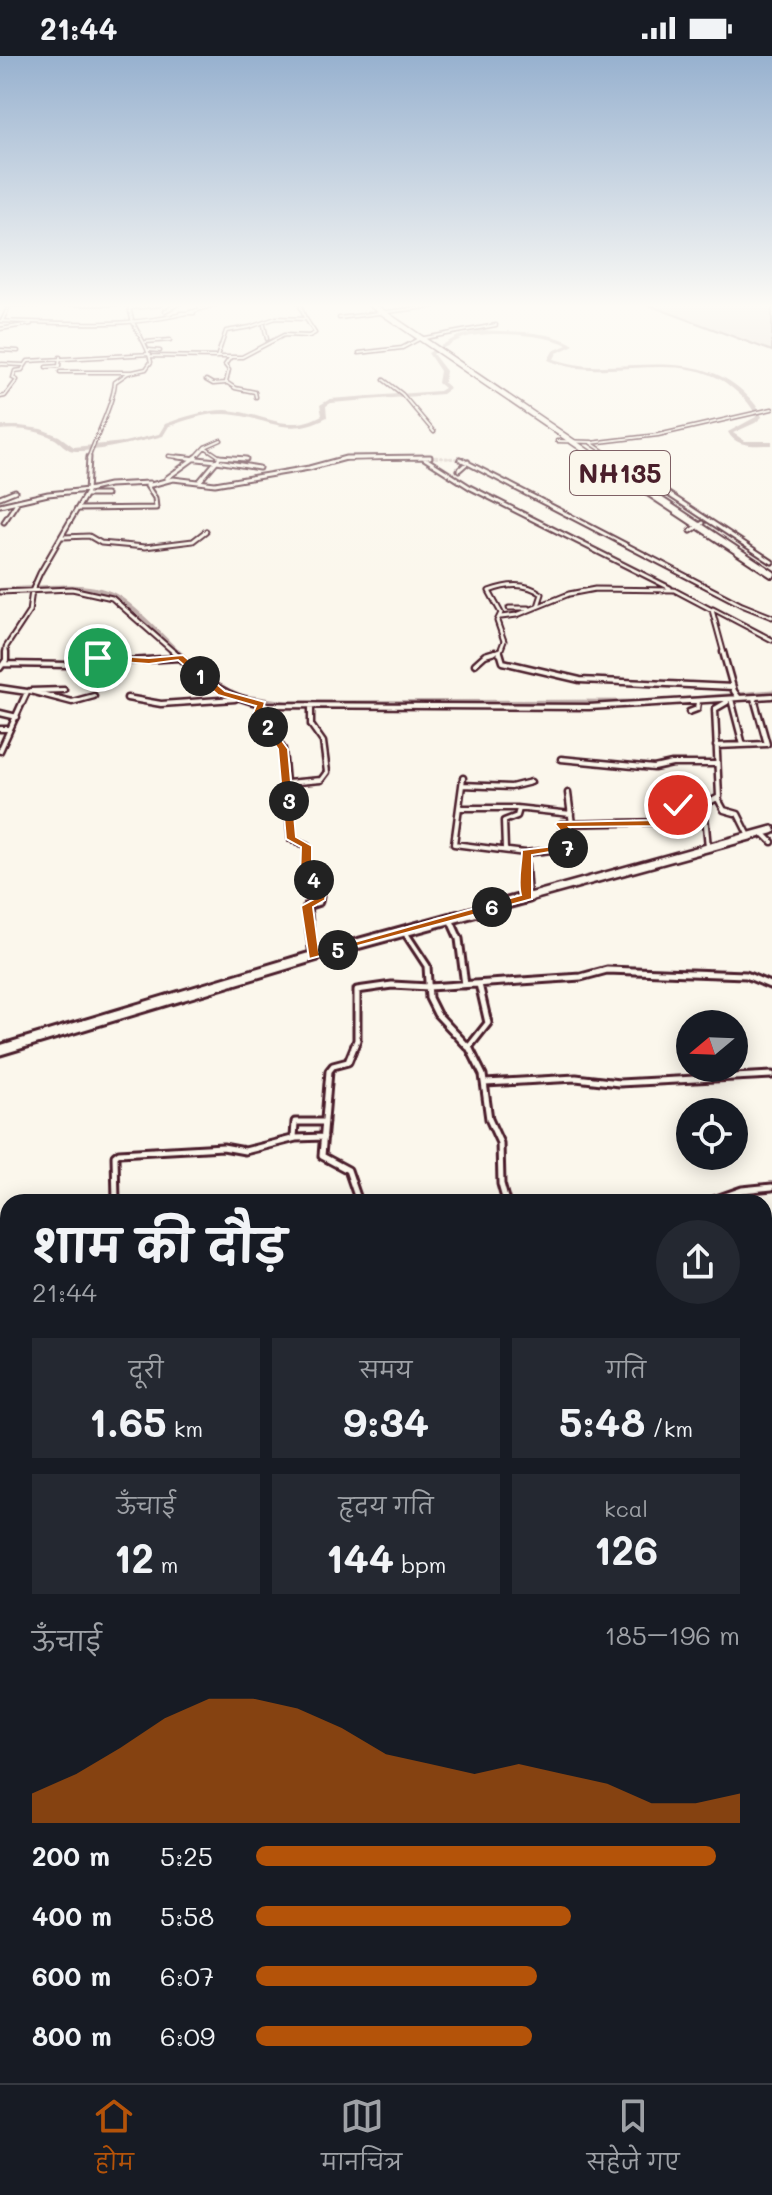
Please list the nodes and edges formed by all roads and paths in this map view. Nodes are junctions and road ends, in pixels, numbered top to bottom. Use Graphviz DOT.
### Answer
graph roads {
  1 [pos="114,398"];
  2 [pos="405,398"];
  3 [pos="510,398"];
  4 [pos="772,409"];
  5 [pos="434,432"];
  6 [pos="221,440"];
  7 [pos="557,441"];
  8 [pos="575,441"];
  9 [pos="593,442"];
  10 [pos="205,447"];
  11 [pos="169,456"];
  12 [pos="421,456"];
  13 [pos="430,457"];
  14 [pos="194,459"];
  15 [pos="246,459"];
  16 [pos="460,459"];
  17 [pos="218,460"];
  18 [pos="469,462"];
  19 [pos="259,468"];
  20 [pos="459,470"];
  21 [pos="164,480"];
  22 [pos="199,482"];
  23 [pos="150,483"];
  24 [pos="15,491"];
  25 [pos="87,491"];
  26 [pos="106,495"];
  27 [pos="0,497"];
  28 [pos="18,501"];
  29 [pos="0,505"];
  30 [pos="77,509"];
  31 [pos="4,522"];
  32 [pos="701,524"];
  33 [pos="206,531"];
  34 [pos="691,531"];
  35 [pos="63,537"];
  36 [pos="772,562"];
  37 [pos="772,571"];
  38 [pos="33,589"];
  39 [pos="674,590"];
  40 [pos="0,592"];
  41 [pos="536,607"];
  42 [pos="509,608"];
  43 [pos="710,608"];
  44 [pos="772,617"];
  45 [pos="499,618"];
  46 [pos="772,640"];
  47 [pos="0,647"];
  48 [pos="6,647"];
  49 [pos="500,650"];
  50 [pos="180,657"];
  51 [pos="475,664"];
  52 [pos="2,666"];
  53 [pos="0,688"];
  54 [pos="733,689"];
  55 [pos="64,690"];
  56 [pos="29,692"];
  57 [pos="94,696"];
  58 [pos="772,696"];
  59 [pos="738,697"];
  60 [pos="127,698"];
  61 [pos="754,698"];
  62 [pos="240,699"];
  63 [pos="731,700"];
  64 [pos="698,702"];
  65 [pos="262,704"];
  66 [pos="311,706"];
  67 [pos="689,712"];
  68 [pos="0,713"];
  69 [pos="17,717"];
  70 [pos="760,720"];
  71 [pos="772,720"];
  72 [pos="0,729"];
  73 [pos="10,729"];
  74 [pos="743,745"];
  75 [pos="715,746"];
  76 [pos="0,751"];
  77 [pos="561,759"];
  78 [pos="717,764"];
  79 [pos="463,778"];
  80 [pos="531,782"];
  81 [pos="287,783"];
  82 [pos="462,785"];
  83 [pos="568,793"];
  84 [pos="718,799"];
  85 [pos="704,807"];
  86 [pos="459,808"];
  87 [pos="519,809"];
  88 [pos="571,814"];
  89 [pos="572,824"];
  90 [pos="767,831"];
  91 [pos="749,836"];
  92 [pos="772,842"];
  93 [pos="708,847"];
  94 [pos="505,849"];
  95 [pos="525,853"];
  96 [pos="528,896"];
  97 [pos="450,919"];
  98 [pos="404,931"];
  99 [pos="313,957"];
  100 [pos="479,984"];
  101 [pos="465,985"];
  102 [pos="772,986"];
  103 [pos="429,987"];
  104 [pos="469,1047"];
  105 [pos="0,1050"];
  106 [pos="772,1075"];
  107 [pos="485,1083"];
  108 [pos="325,1122"];
  109 [pos="324,1137"];
  110 [pos="294,1138"];
  111 [pos="772,1187"];
  112 [pos="116,1194"];
  113 [pos="356,1194"];
  114 [pos="504,1194"];
  115 [pos="731,1194"];
  1 -- 25 [label="street"];
  2 -- 5 [label="street"];
  3 -- 8 [label="highway, NH135"];
  4 -- 9 [label="street"];
  6 -- 10 [label="street"];
  7 -- 8 [label="street"];
  8 -- 9 [label="street"];
  8 -- 32 [label="highway, NH135"];
  9 -- 36 [label="street"];
  10 -- 14 [label="street"];
  10 -- 17 [label="street"];
  11 -- 14 [label="street"];
  12 -- 13 [label="street"];
  12 -- 22 [label="street"];
  12 -- 39 [label="street"];
  14 -- 17 [label="street"];
  14 -- 21 [label="street"];
  15 -- 17 [label="street"];
  16 -- 18 [label="street"];
  17 -- 19 [label="street"];
  17 -- 22 [label="street"];
  18 -- 20 [label="street"];
  18 -- 44 [label="street"];
  21 -- 22 [label="street"];
  21 -- 23 [label="street"];
  23 -- 25 [label="street"];
  23 -- 30 [label="street"];
  24 -- 27 [label="street"];
  25 -- 26 [label="street"];
  25 -- 28 [label="street"];
  25 -- 30 [label="street"];
  28 -- 29 [label="street"];
  28 -- 31 [label="street"];
  30 -- 35 [label="street"];
  32 -- 34 [label="street"];
  32 -- 37 [label="highway, NH135"];
  33 -- 35 [label="street"];
  35 -- 38 [label="street"];
  38 -- 40 [label="street"];
  38 -- 48 [label="street"];
  38 -- 50 [label="street"];
  39 -- 41 [label="street"];
  39 -- 43 [label="street"];
  41 -- 42 [label="street"];
  41 -- 45 [label="street"];
  41 -- 45 [label="street"];
  43 -- 46 [label="street"];
  43 -- 54 [label="street"];
  45 -- 49 [label="street"];
  47 -- 48 [label="street"];
  48 -- 52 [label="street"];
  49 -- 51 [label="street"];
  49 -- 54 [label="street"];
  50 -- 52 [label="street"];
  50 -- 62 [label="street"];
  53 -- 56 [label="street"];
  54 -- 59 [label="street"];
  55 -- 56 [label="street"];
  56 -- 57 [label="street"];
  56 -- 69 [label="street"];
  58 -- 61 [label="street"];
  59 -- 61 [label="street"];
  59 -- 63 [label="street"];
  60 -- 62 [label="street"];
  61 -- 70 [label="street"];
  62 -- 65 [label="street"];
  63 -- 64 [label="street"];
  63 -- 74 [label="street"];
  63 -- 75 [label="street"];
  64 -- 66 [label="street"];
  64 -- 67 [label="street"];
  65 -- 66 [label="street"];
  65 -- 81 [label="street"];
  66 -- 81 [label="street"];
  68 -- 69 [label="street"];
  69 -- 73 [label="street"];
  70 -- 71 [label="street"];
  70 -- 74 [label="street"];
  72 -- 73 [label="street"];
  73 -- 76 [label="street"];
  74 -- 75 [label="street"];
  75 -- 78 [label="street"];
  77 -- 78 [label="street"];
  78 -- 84 [label="street"];
  79 -- 82 [label="street"];
  80 -- 82 [label="street"];
  81 -- 99 [label="street"];
  82 -- 86 [label="street"];
  83 -- 88 [label="street"];
  84 -- 85 [label="street"];
  84 -- 91 [label="street"];
  85 -- 89 [label="street"];
  85 -- 93 [label="street"];
  86 -- 87 [label="street"];
  86 -- 94 [label="street"];
  87 -- 88 [label="street"];
  87 -- 94 [label="street"];
  88 -- 89 [label="street"];
  89 -- 95 [label="street"];
  90 -- 91 [label="main road"];
  90 -- 92 [label="street"];
  91 -- 93 [label="main road"];
  93 -- 96 [label="main road"];
  94 -- 95 [label="street"];
  95 -- 96 [label="street"];
  96 -- 97 [label="main road"];
  97 -- 98 [label="main road"];
  97 -- 101 [label="street"];
  98 -- 99 [label="main road"];
  98 -- 103 [label="street"];
  99 -- 105 [label="main road"];
  100 -- 101 [label="street"];
  100 -- 102 [label="street"];
  100 -- 104 [label="street"];
  101 -- 103 [label="street"];
  103 -- 104 [label="street"];
  103 -- 108 [label="street"];
  104 -- 107 [label="street"];
  106 -- 107 [label="street"];
  107 -- 114 [label="street"];
  108 -- 109 [label="street"];
  108 -- 110 [label="street"];
  109 -- 110 [label="street"];
  109 -- 113 [label="street"];
  110 -- 112 [label="street"];
  111 -- 115 [label="street"];
}
